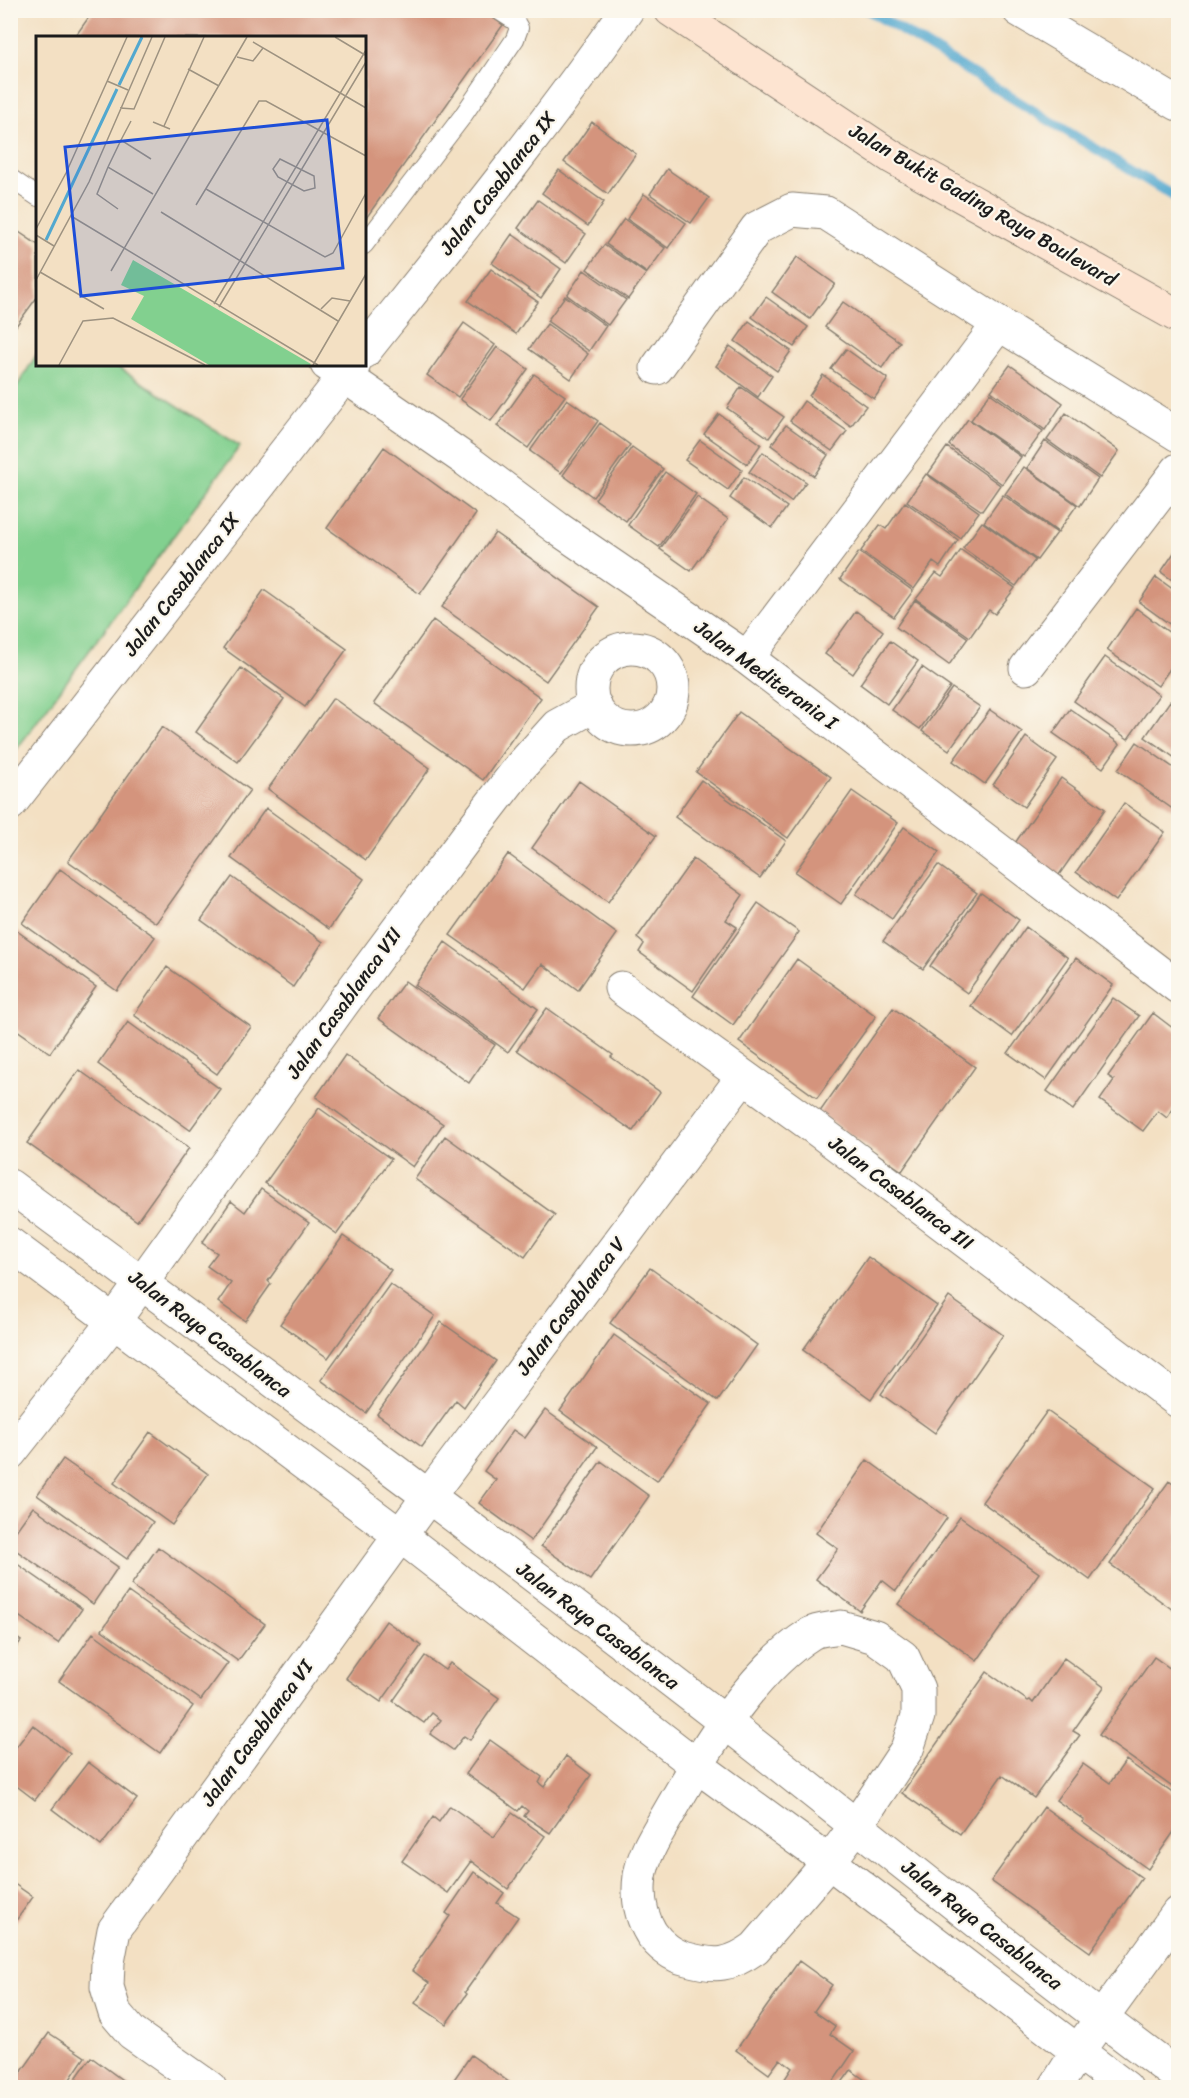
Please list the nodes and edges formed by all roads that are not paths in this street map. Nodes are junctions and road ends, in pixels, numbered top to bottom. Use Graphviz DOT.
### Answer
graph roads {
  1 [pos="498,10"];
  2 [pos="627,10"];
  3 [pos="670,10"];
  4 [pos="1019,10"];
  5 [pos="1179,104"];
  6 [pos="10,178"];
  7 [pos="36,196"];
  8 [pos="366,242"];
  9 [pos="1179,316"];
  10 [pos="999,324"];
  11 [pos="366,342"];
  12 [pos="346,366"];
  13 [pos="350,366"];
  14 [pos="657,368"];
  15 [pos="1179,435"];
  16 [pos="1179,470"];
  17 [pos="747,658"];
  18 [pos="1026,668"];
  19 [pos="595,705"];
  20 [pos="10,804"];
  21 [pos="1179,987"];
  22 [pos="621,988"];
  23 [pos="743,1077"];
  24 [pos="10,1186"];
  25 [pos="10,1244"];
  26 [pos="140,1282"];
  27 [pos="114,1321"];
  28 [pos="1179,1401"];
  29 [pos="10,1454"];
  30 [pos="428,1497"];
  31 [pos="400,1536"];
  32 [pos="725,1722"];
  33 [pos="696,1765"];
  34 [pos="856,1826"];
  35 [pos="829,1862"];
  36 [pos="1179,1913"];
  37 [pos="1101,2019"];
  38 [pos="1078,2051"];
  39 [pos="1179,2076"];
  40 [pos="210,2088"];
  41 [pos="1054,2088"];
  42 [pos="1126,2088"];
  1 -- 8 [label="lane"];
  2 -- 11 [label="street, Jalan Casablanca IX"];
  3 -- 9 [label="street, Jalan Bukit Gading Raya Boulevard"];
  4 -- 5 [label="street"];
  6 -- 7 [label="lane"];
  10 -- 14 [label="street"];
  10 -- 15 [label="street"];
  10 -- 17 [label="street"];
  12 -- 20 [label="street, Jalan Casablanca IX"];
  13 -- 17 [label="street, Jalan Mediterania I"];
  16 -- 18 [label="street"];
  17 -- 21 [label="street, Jalan Mediterania I"];
  19 -- 26 [label="street, Jalan Casablanca VII"];
  22 -- 23 [label="street, Jalan Casablanca III"];
  23 -- 28 [label="street, Jalan Casablanca III"];
  23 -- 30 [label="street, Jalan Casablanca V"];
  24 -- 26 [label="street, Jalan Raya Casablanca"];
  25 -- 27 [label="street, Jalan Raya Casablanca"];
  26 -- 27 [label="street, Jalan Casablanca VII"];
  26 -- 30 [label="street, Jalan Raya Casablanca"];
  27 -- 29 [label="street, Jalan Casablanca VII"];
  27 -- 31 [label="street, Jalan Raya Casablanca"];
  30 -- 31 [label="street, Jalan Casablanca V"];
  30 -- 32 [label="street, Jalan Raya Casablanca"];
  31 -- 33 [label="street, Jalan Raya Casablanca"];
  31 -- 40 [label="street, Jalan Casablanca VI"];
  32 -- 33 [label="street"];
  32 -- 34 [label="street, Jalan Raya Casablanca"];
  32 -- 34 [label="street"];
  33 -- 35 [label="street, Jalan Raya Casablanca"];
  33 -- 35 [label="street"];
  34 -- 35 [label="street"];
  34 -- 37 [label="street, Jalan Raya Casablanca"];
  35 -- 38 [label="street, Jalan Raya Casablanca"];
  36 -- 37 [label="street"];
  37 -- 38 [label="street"];
  37 -- 39 [label="street, Jalan Raya Casablanca"];
  38 -- 41 [label="street"];
  38 -- 42 [label="street, Jalan Raya Casablanca"];
}
